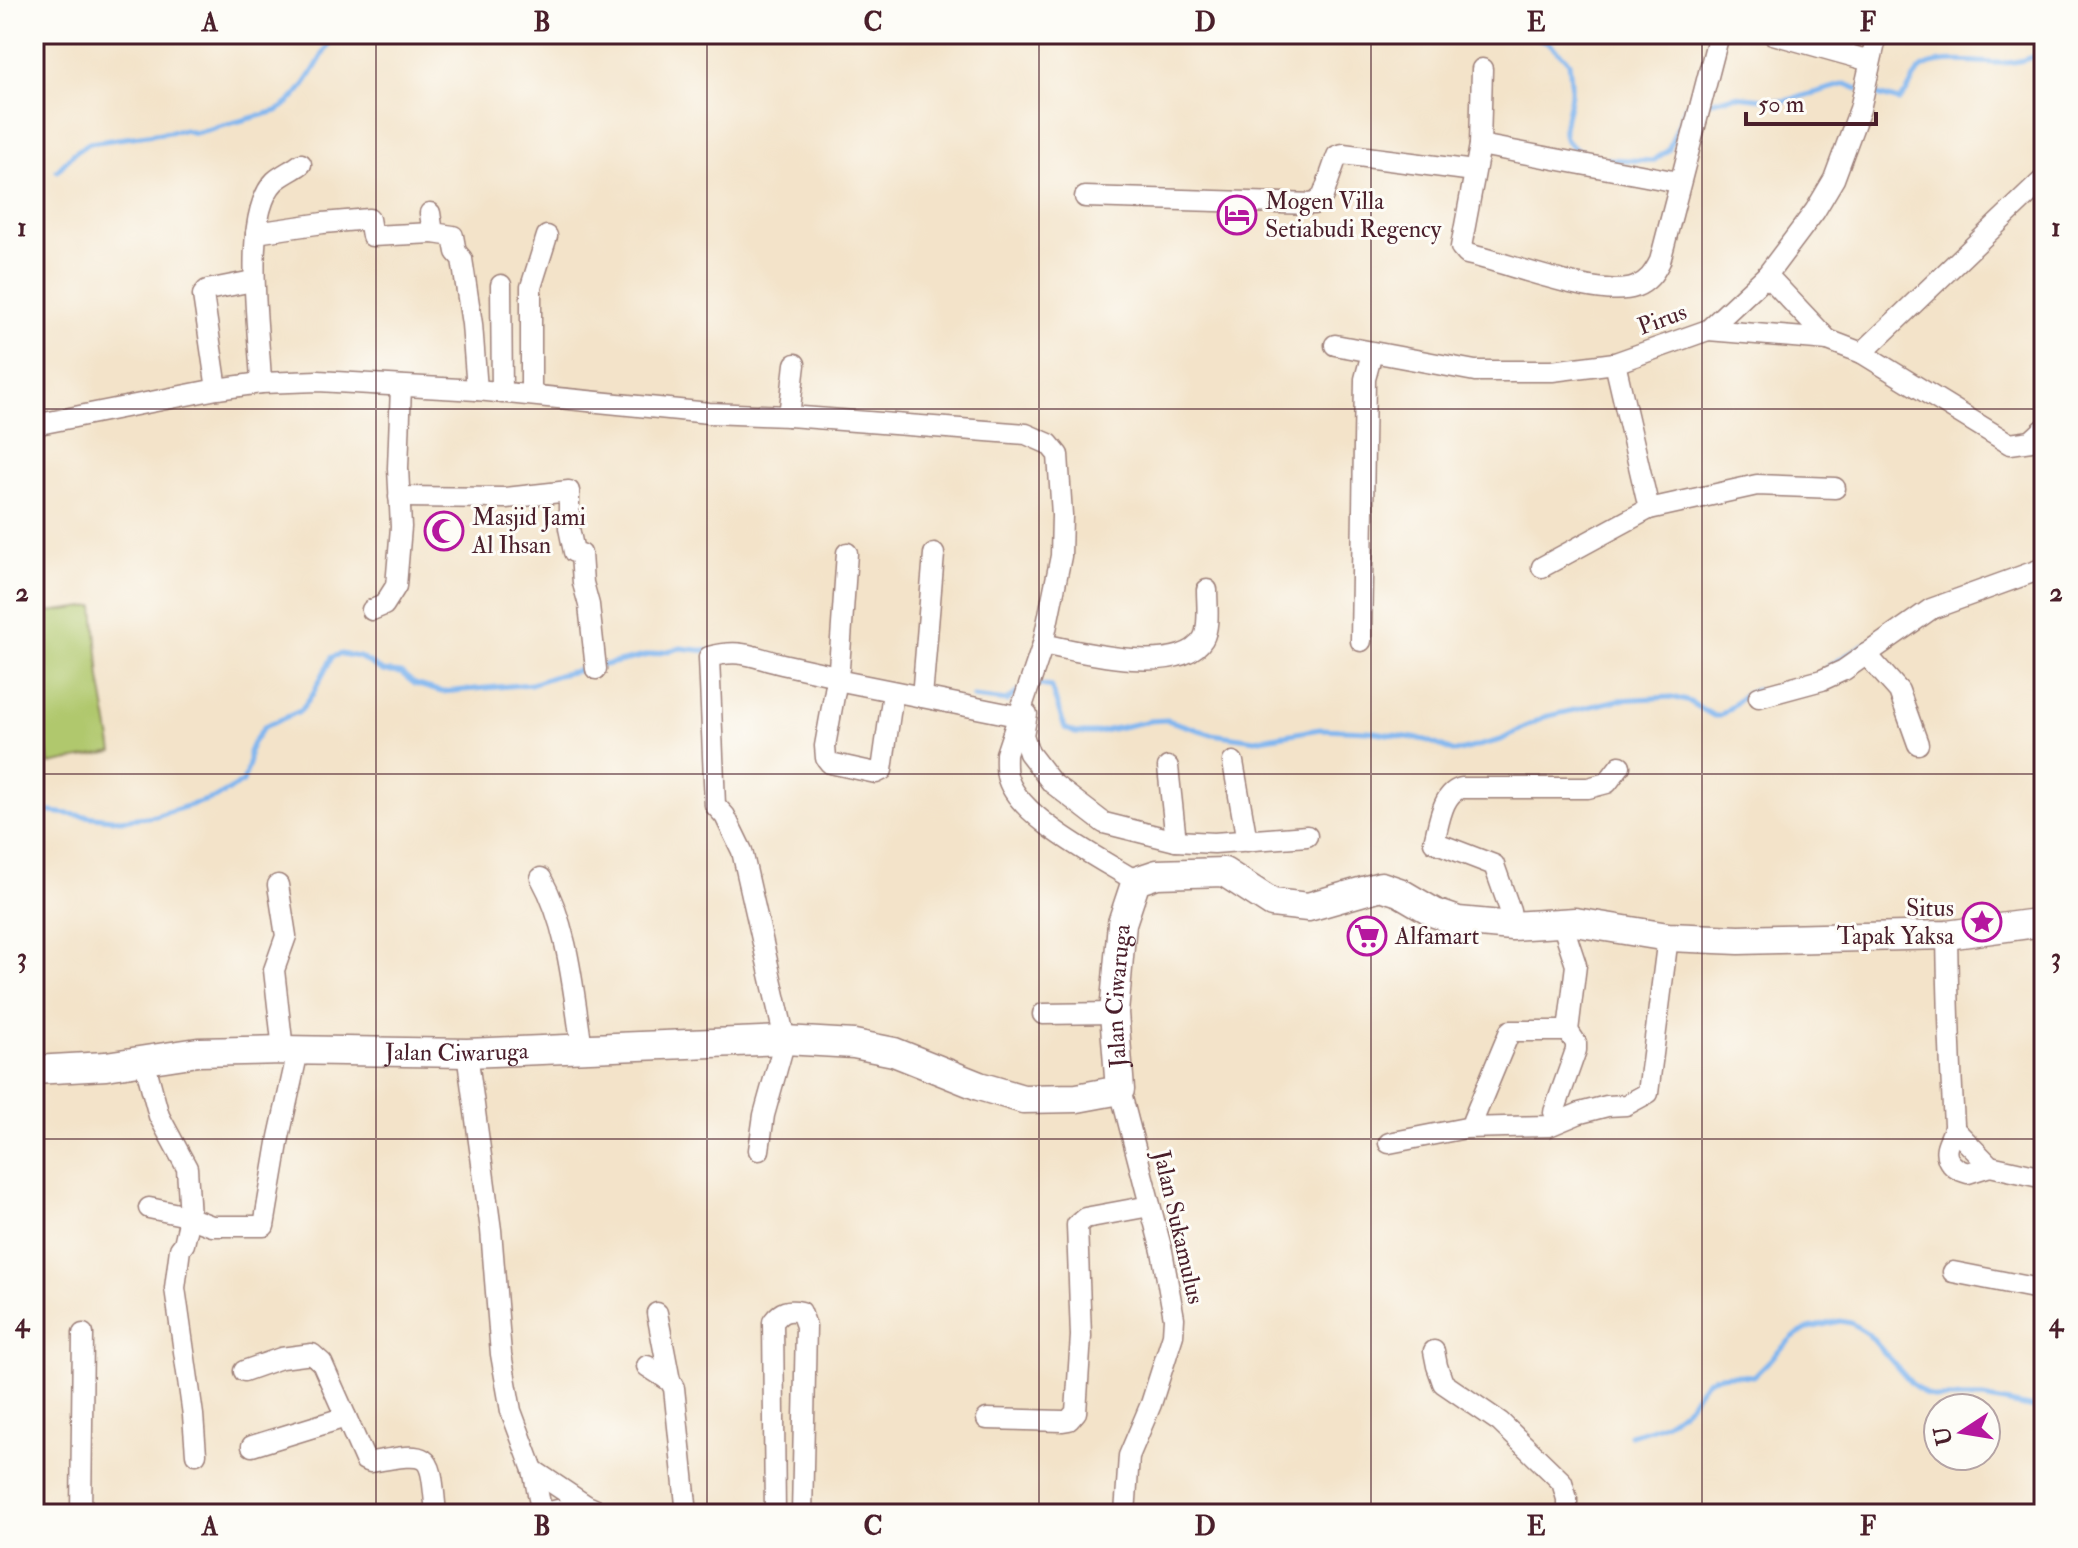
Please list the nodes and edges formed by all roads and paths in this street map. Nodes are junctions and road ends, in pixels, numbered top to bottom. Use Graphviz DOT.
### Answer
graph roads {
  1 [pos="1719,34"];
  2 [pos="1773,34"];
  3 [pos="1877,34"];
  4 [pos="1870,61"];
  5 [pos="1482,69"];
  6 [pos="1480,145"];
  7 [pos="301,164"];
  8 [pos="1474,171"];
  9 [pos="2044,179"];
  10 [pos="1678,182"];
  11 [pos="1085,197"];
  12 [pos="256,233"];
  13 [pos="547,236"];
  14 [pos="1767,275"];
  15 [pos="253,281"];
  16 [pos="501,285"];
  17 [pos="1708,330"];
  18 [pos="1828,340"];
  19 [pos="1335,345"];
  20 [pos="1372,353"];
  21 [pos="1862,353"];
  22 [pos="1615,363"];
  23 [pos="795,364"];
  24 [pos="261,383"];
  25 [pos="401,386"];
  26 [pos="217,389"];
  27 [pos="477,390"];
  28 [pos="502,393"];
  29 [pos="531,394"];
  30 [pos="789,416"];
  31 [pos="34,425"];
  32 [pos="2044,429"];
  33 [pos="1835,488"];
  34 [pos="399,497"];
  35 [pos="1649,509"];
  36 [pos="847,553"];
  37 [pos="934,554"];
  38 [pos="1542,567"];
  39 [pos="2044,568"];
  40 [pos="1207,590"];
  41 [pos="372,610"];
  42 [pos="1361,641"];
  43 [pos="1043,644"];
  44 [pos="1866,654"];
  45 [pos="596,669"];
  46 [pos="837,678"];
  47 [pos="893,692"];
  48 [pos="1024,694"];
  49 [pos="922,697"];
  50 [pos="1759,697"];
  51 [pos="1017,716"];
  52 [pos="1918,744"];
  53 [pos="1233,762"];
  54 [pos="1620,766"];
  55 [pos="1168,767"];
  56 [pos="1307,836"];
  57 [pos="1176,841"];
  58 [pos="1247,841"];
  59 [pos="541,878"];
  60 [pos="1136,881"];
  61 [pos="278,885"];
  62 [pos="2044,922"];
  63 [pos="1562,923"];
  64 [pos="1512,926"];
  65 [pos="1947,935"];
  66 [pos="1668,937"];
  67 [pos="1114,1013"];
  68 [pos="1043,1014"];
  69 [pos="1568,1031"];
  70 [pos="785,1040"];
  71 [pos="582,1048"];
  72 [pos="290,1050"];
  73 [pos="467,1053"];
  74 [pos="144,1060"];
  75 [pos="34,1070"];
  76 [pos="1120,1090"];
  77 [pos="1554,1112"];
  78 [pos="1473,1120"];
  79 [pos="1389,1143"];
  80 [pos="759,1150"];
  81 [pos="2044,1178"];
  82 [pos="1150,1206"];
  83 [pos="149,1208"];
  84 [pos="190,1218"];
  85 [pos="1953,1272"];
  86 [pos="2044,1290"];
  87 [pos="657,1313"];
  88 [pos="83,1334"];
  89 [pos="1434,1351"];
  90 [pos="647,1366"];
  91 [pos="244,1371"];
  92 [pos="670,1381"];
  93 [pos="346,1417"];
  94 [pos="987,1419"];
  95 [pos="252,1446"];
  96 [pos="196,1454"];
  97 [pos="533,1470"];
  98 [pos="81,1514"];
  99 [pos="436,1514"];
  100 [pos="541,1514"];
  101 [pos="568,1514"];
  102 [pos="605,1514"];
  103 [pos="687,1514"];
  104 [pos="775,1514"];
  105 [pos="802,1514"];
  106 [pos="1125,1514"];
  107 [pos="1567,1514"];
  1 -- 10 [label="street"];
  2 -- 4 [label="street"];
  3 -- 4 [label="street, Pirus"];
  4 -- 14 [label="street, Pirus"];
  5 -- 6 [label="street"];
  6 -- 8 [label="street"];
  6 -- 10 [label="street"];
  7 -- 12 [label="street"];
  8 -- 10 [label="street"];
  8 -- 11 [label="street"];
  9 -- 21 [label="street"];
  12 -- 15 [label="street"];
  12 -- 27 [label="street"];
  13 -- 29 [label="street"];
  14 -- 17 [label="street, Pirus"];
  14 -- 18 [label="street"];
  15 -- 24 [label="street"];
  15 -- 26 [label="street"];
  16 -- 28 [label="street"];
  17 -- 18 [label="street"];
  17 -- 22 [label="street, Pirus"];
  18 -- 21 [label="street"];
  19 -- 20 [label="street, Pirus"];
  20 -- 22 [label="street, Pirus"];
  20 -- 42 [label="street"];
  21 -- 32 [label="street"];
  22 -- 35 [label="street"];
  23 -- 30 [label="street"];
  24 -- 25 [label="street"];
  24 -- 26 [label="street"];
  25 -- 27 [label="street"];
  25 -- 34 [label="street"];
  26 -- 31 [label="street"];
  27 -- 28 [label="street"];
  28 -- 29 [label="street"];
  29 -- 30 [label="street"];
  30 -- 43 [label="street"];
  33 -- 35 [label="street"];
  34 -- 41 [label="street"];
  34 -- 45 [label="street"];
  35 -- 38 [label="street"];
  36 -- 46 [label="street"];
  37 -- 49 [label="street"];
  39 -- 44 [label="street"];
  40 -- 43 [label="street"];
  43 -- 48 [label="street"];
  44 -- 50 [label="street"];
  44 -- 52 [label="street"];
  46 -- 47 [label="street"];
  46 -- 47 [label="street"];
  46 -- 70 [label="street"];
  47 -- 49 [label="street"];
  48 -- 51 [label="street"];
  48 -- 57 [label="street"];
  49 -- 51 [label="street"];
  51 -- 60 [label="street"];
  53 -- 58 [label="street"];
  54 -- 64 [label="street"];
  55 -- 57 [label="street"];
  56 -- 58 [label="street"];
  57 -- 58 [label="street"];
  59 -- 71 [label="street"];
  60 -- 64 [label="street"];
  60 -- 67 [label="street, Jalan Ciwaruga"];
  61 -- 72 [label="street"];
  62 -- 65 [label="street"];
  63 -- 64 [label="street"];
  63 -- 66 [label="street"];
  63 -- 69 [label="street"];
  65 -- 66 [label="street"];
  65 -- 81 [label="street"];
  66 -- 79 [label="street"];
  67 -- 68 [label="street"];
  67 -- 76 [label="street, Jalan Ciwaruga"];
  69 -- 77 [label="street"];
  69 -- 78 [label="street"];
  70 -- 71 [label="street, Jalan Ciwaruga"];
  70 -- 76 [label="street, Jalan Ciwaruga"];
  70 -- 80 [label="street"];
  71 -- 73 [label="street, Jalan Ciwaruga"];
  72 -- 73 [label="street, Jalan Ciwaruga"];
  72 -- 74 [label="street, Jalan Ciwaruga"];
  72 -- 84 [label="street"];
  73 -- 97 [label="street"];
  74 -- 75 [label="street, Jalan Ciwaruga"];
  74 -- 84 [label="street"];
  76 -- 82 [label="street, Jalan Sukamulus"];
  82 -- 94 [label="street"];
  82 -- 106 [label="street, Jalan Sukamulus"];
  83 -- 84 [label="street"];
  84 -- 96 [label="street"];
  85 -- 86 [label="street"];
  87 -- 92 [label="street"];
  88 -- 98 [label="street"];
  89 -- 107 [label="street"];
  90 -- 92 [label="street"];
  91 -- 93 [label="street"];
  92 -- 103 [label="street"];
  93 -- 95 [label="street"];
  93 -- 99 [label="street"];
  97 -- 100 [label="street"];
  97 -- 102 [label="street"];
  100 -- 101 [label="street"];
  104 -- 105 [label="street"];
}
